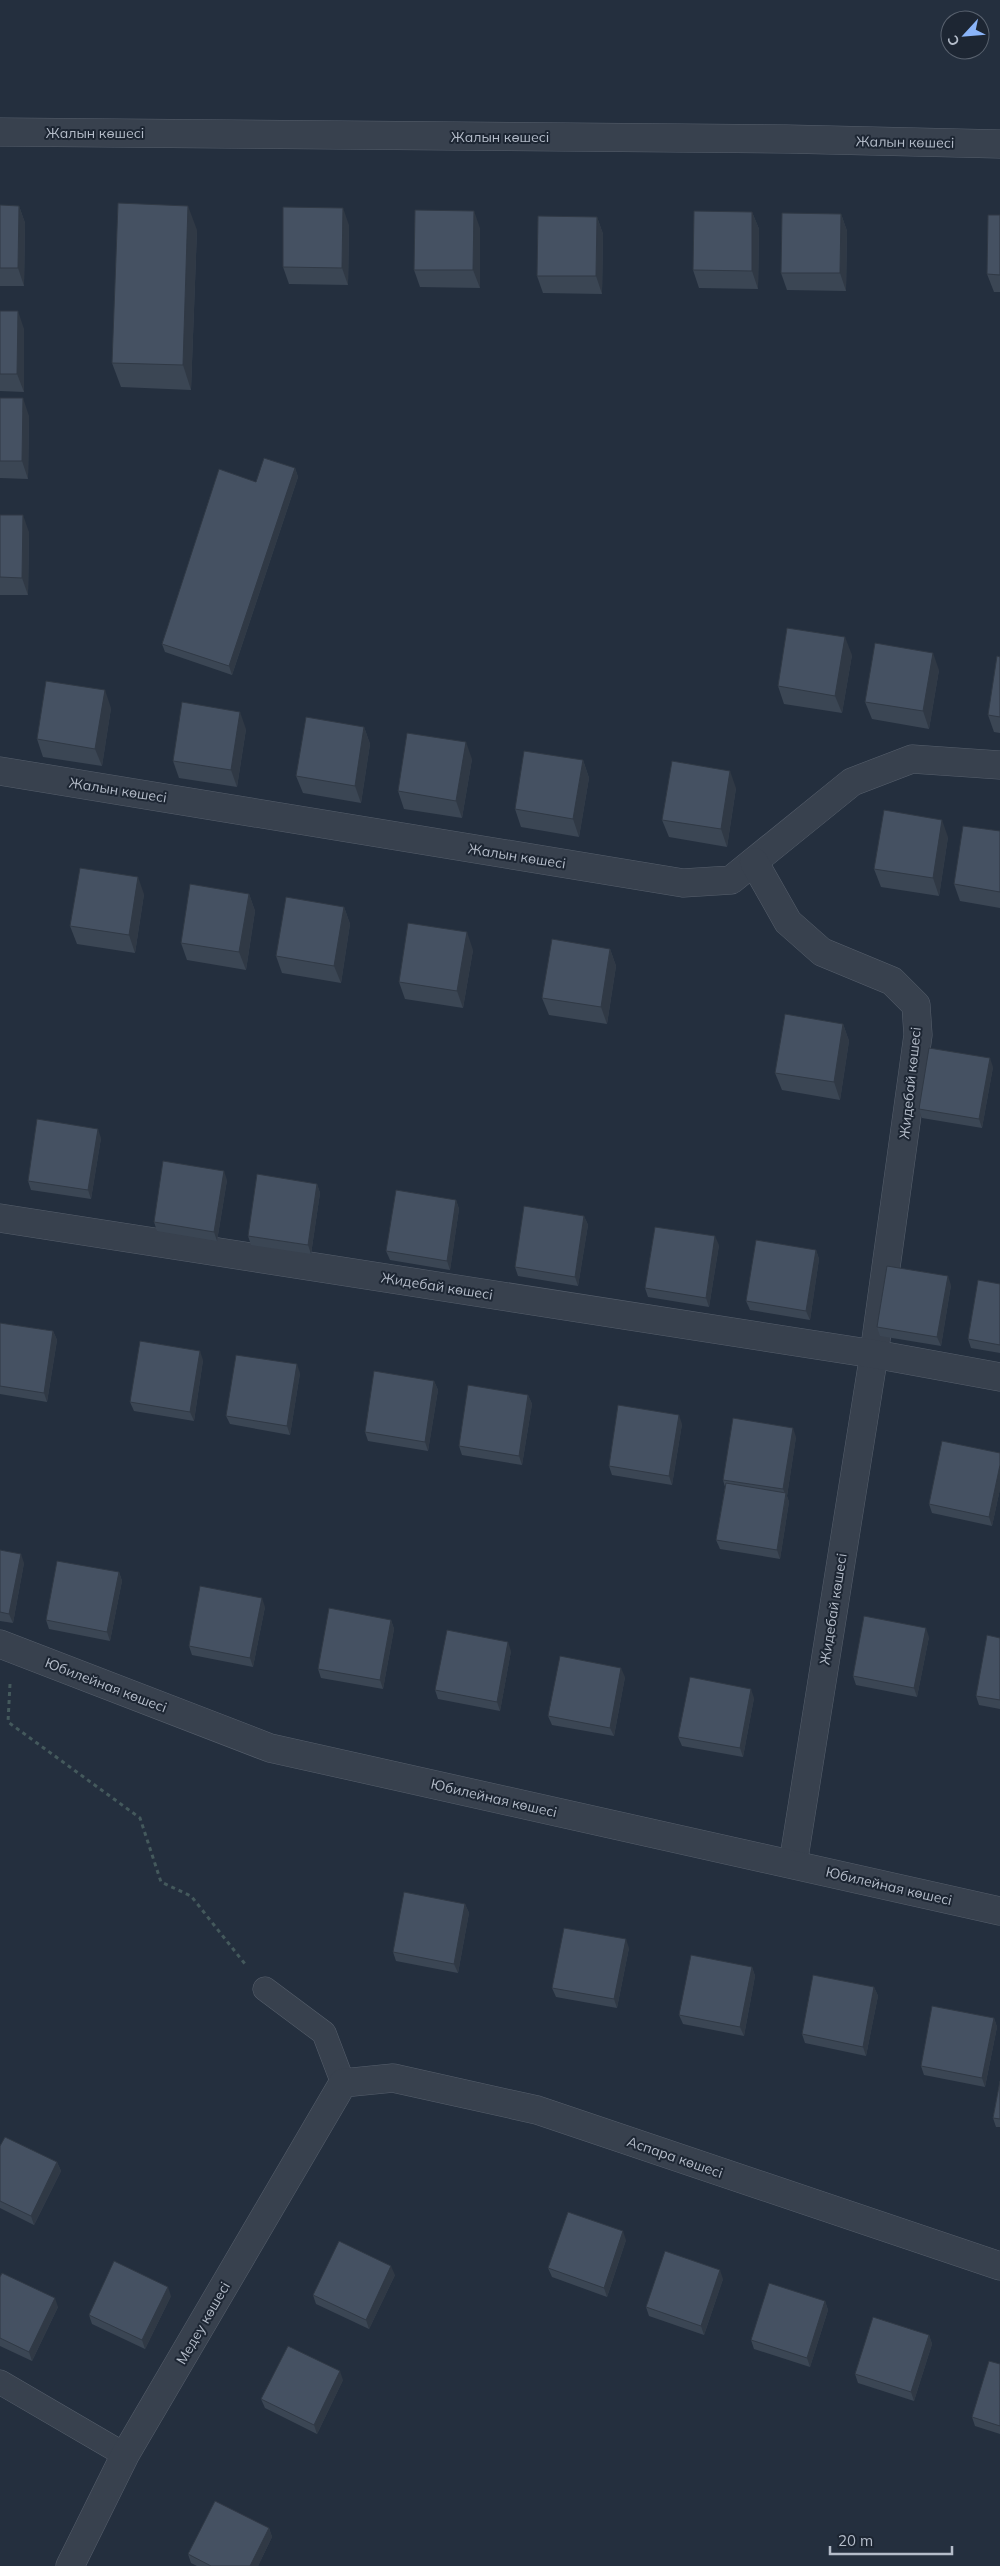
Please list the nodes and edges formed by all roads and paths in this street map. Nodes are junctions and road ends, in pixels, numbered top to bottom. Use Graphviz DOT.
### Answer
graph roads {
  1 [pos="0,132"];
  2 [pos="1000,144"];
  3 [pos="1000,766"];
  4 [pos="0,771"];
  5 [pos="754,862"];
  6 [pos="0,1218"];
  7 [pos="874,1354"];
  8 [pos="1000,1377"];
  9 [pos="6,1646"];
  10 [pos="792,1864"];
  11 [pos="1000,1911"];
  12 [pos="265,1989"];
  13 [pos="343,2083"];
  14 [pos="1000,2266"];
  15 [pos="0,2382"];
  16 [pos="126,2455"];
  17 [pos="70,2566"];
  1 -- 2 [label="street, Жалын көшесі"];
  3 -- 5 [label="street, Жалын көшесі"];
  4 -- 5 [label="street, Жалын көшесі"];
  5 -- 7 [label="street, Жидебай көшесі"];
  6 -- 7 [label="street, Жидебай көшесі"];
  7 -- 8 [label="street, Жидебай көшесі"];
  7 -- 10 [label="street, Жидебай көшесі"];
  9 -- 10 [label="street, Юбилейная көшесі"];
  9 -- 12 [label="path"];
  10 -- 11 [label="street, Юбилейная көшесі"];
  12 -- 13 [label="lane"];
  13 -- 14 [label="street, Аспара көшесі"];
  13 -- 16 [label="street, Медеу көшесі"];
  15 -- 16 [label="lane"];
  16 -- 17 [label="street, Медеу көшесі"];
}
